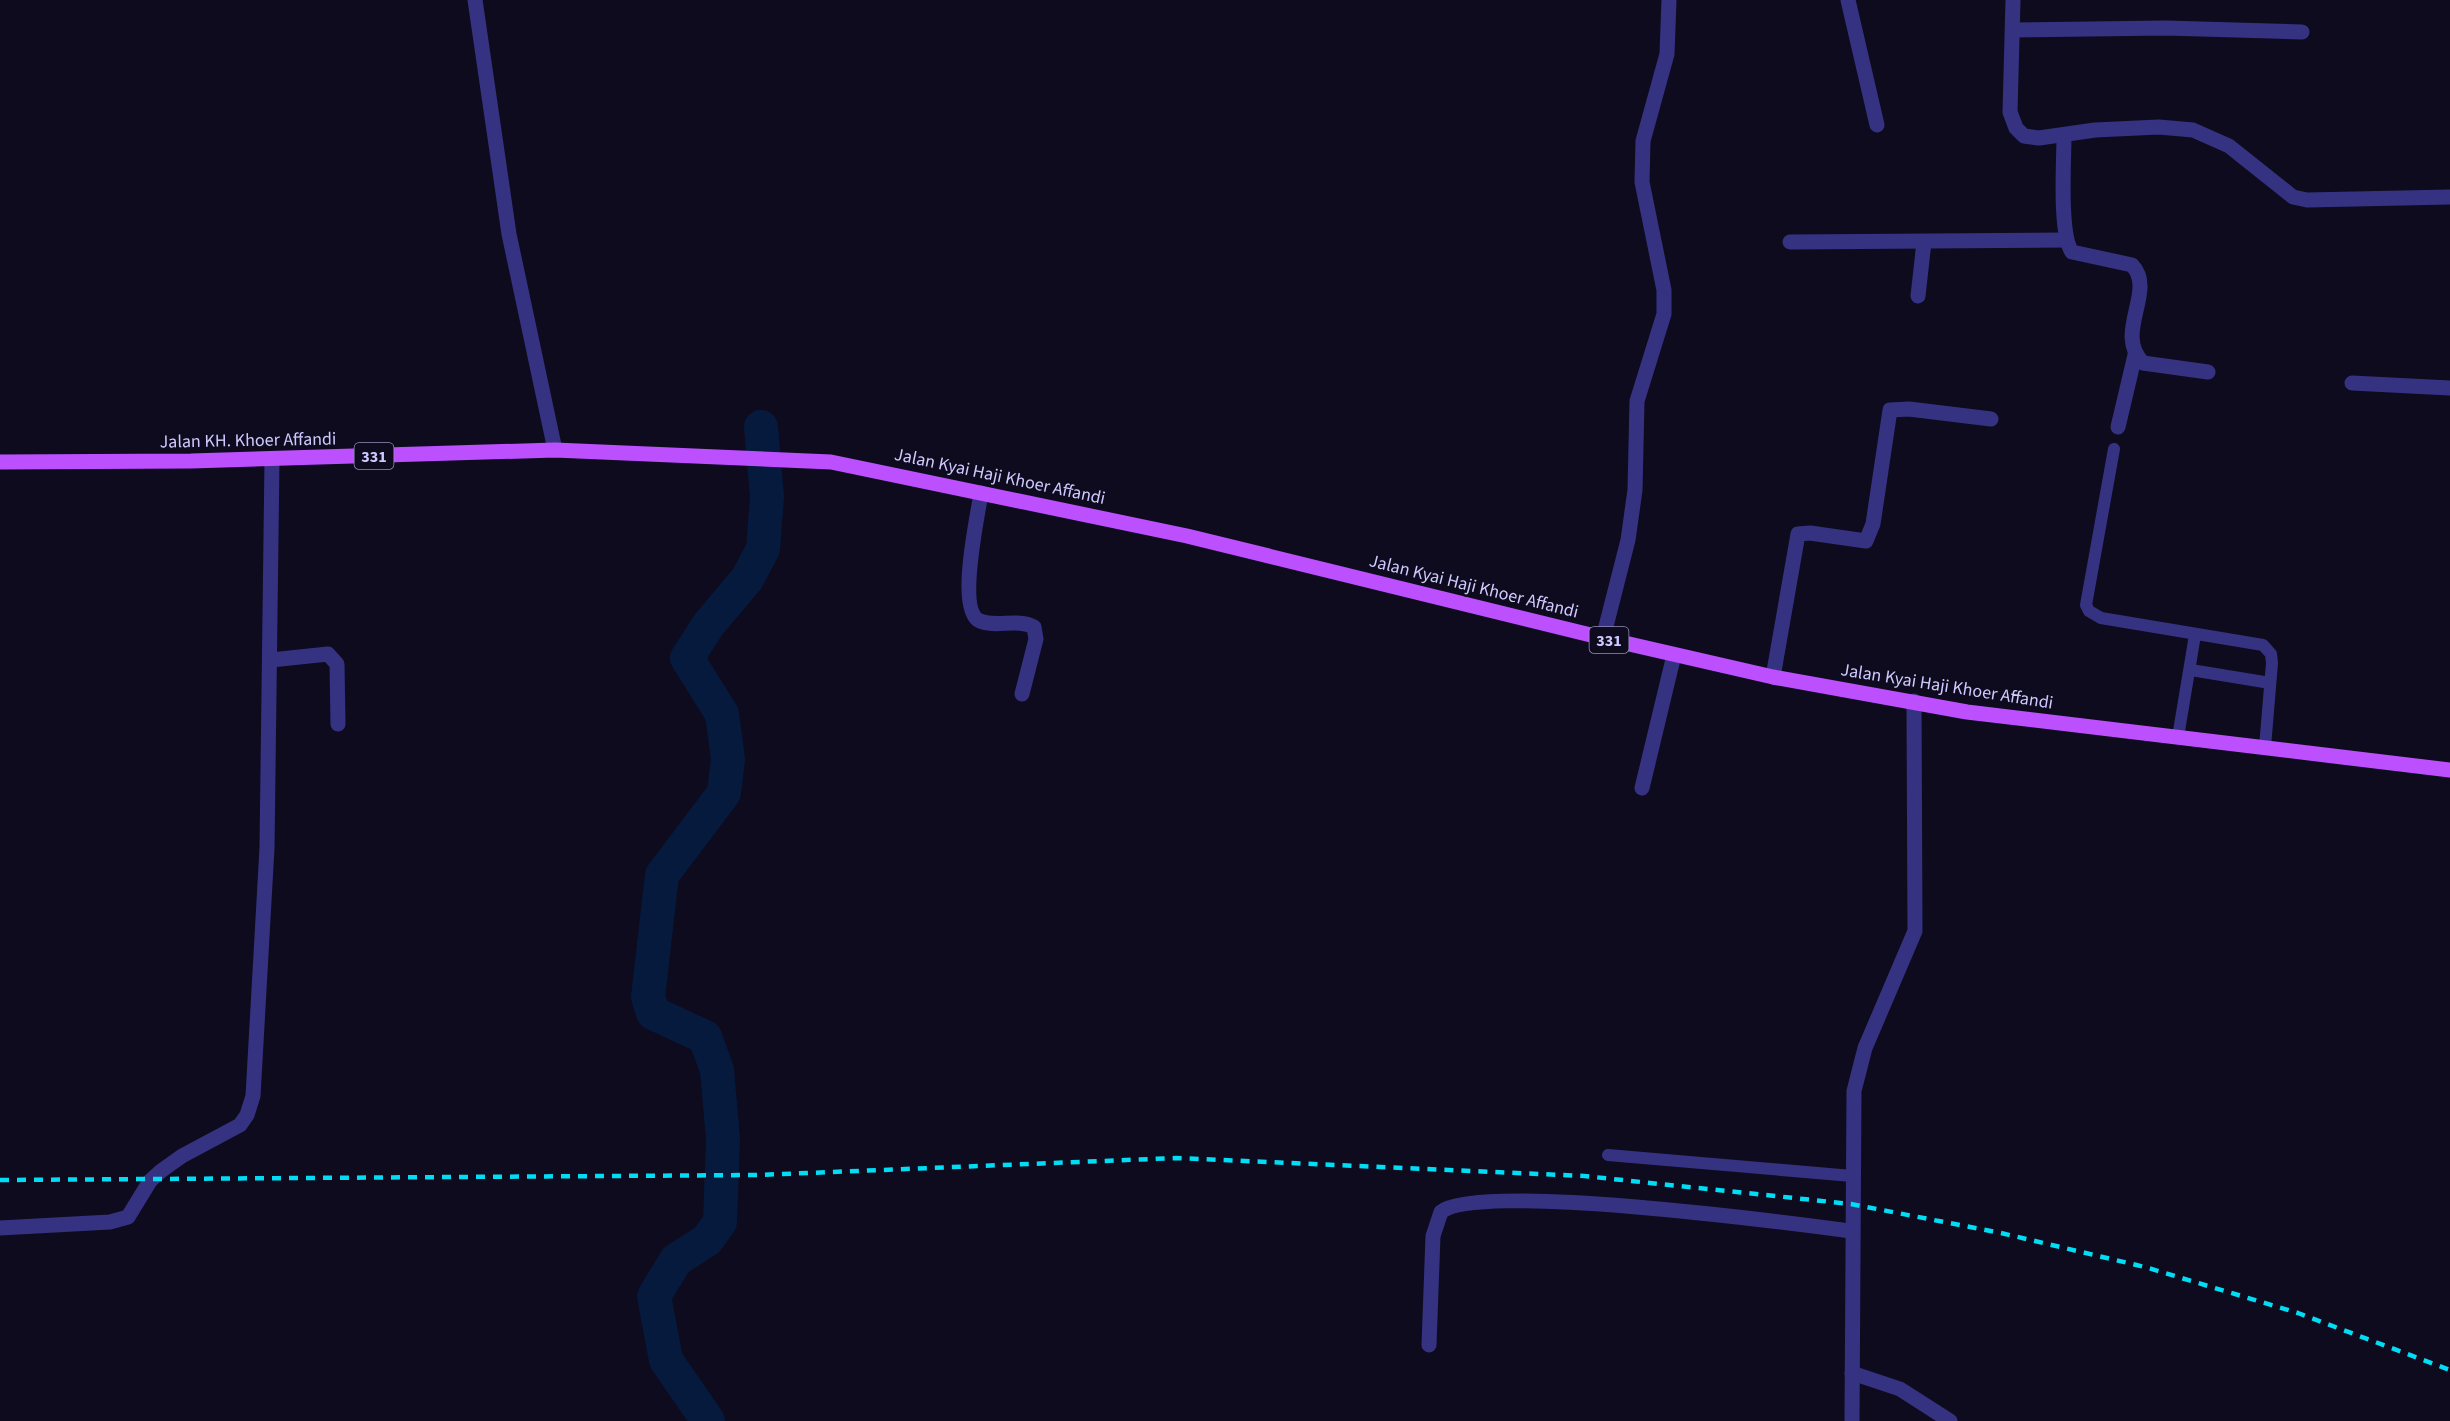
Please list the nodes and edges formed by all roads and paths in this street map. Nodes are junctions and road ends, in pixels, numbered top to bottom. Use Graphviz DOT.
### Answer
graph roads {
  1 [pos="475,0"];
  2 [pos="1669,0"];
  3 [pos="1848,0"];
  4 [pos="2013,0"];
  5 [pos="2013,30"];
  6 [pos="2302,32"];
  7 [pos="1877,125"];
  8 [pos="2064,136"];
  9 [pos="2450,197"];
  10 [pos="2066,240"];
  11 [pos="1790,242"];
  12 [pos="1924,242"];
  13 [pos="1918,296"];
  14 [pos="2135,355"];
  15 [pos="2208,372"];
  16 [pos="2352,383"];
  17 [pos="2450,388"];
  18 [pos="1991,419"];
  19 [pos="2118,426"];
  20 [pos="2114,449"];
  21 [pos="555,450"];
  22 [pos="777,458"];
  23 [pos="272,459"];
  24 [pos="0,462"];
  25 [pos="981,493"];
  26 [pos="2194,635"];
  27 [pos="1603,638"];
  28 [pos="1674,655"];
  29 [pos="271,660"];
  30 [pos="2191,670"];
  31 [pos="1773,676"];
  32 [pos="2270,683"];
  33 [pos="1022,694"];
  34 [pos="1914,701"];
  35 [pos="338,724"];
  36 [pos="2178,737"];
  37 [pos="2265,747"];
  38 [pos="2450,770"];
  39 [pos="1642,788"];
  40 [pos="1608,1155"];
  41 [pos="1852,1176"];
  42 [pos="0,1228"];
  43 [pos="1851,1231"];
  44 [pos="1429,1345"];
  45 [pos="1852,1373"];
  46 [pos="1852,1421"];
  47 [pos="1950,1421"];
  1 -- 21 [label="street"];
  2 -- 27 [label="street"];
  3 -- 7 [label="street"];
  4 -- 5 [label="street"];
  5 -- 6 [label="street"];
  5 -- 8 [label="street"];
  8 -- 9 [label="street"];
  8 -- 10 [label="street"];
  10 -- 12 [label="street"];
  10 -- 14 [label="street"];
  11 -- 12 [label="street"];
  12 -- 13 [label="street"];
  14 -- 15 [label="street"];
  14 -- 19 [label="street"];
  16 -- 17 [label="street"];
  18 -- 31 [label="street"];
  20 -- 26 [label="lane"];
  21 -- 22 [label="main road, Jalan KH. Khoer Affandi / 331"];
  21 -- 23 [label="main road, Jalan KH. Khoer Affandi / 331"];
  22 -- 25 [label="main road, Jalan Kyai Haji Khoer Affandi / 331"];
  23 -- 24 [label="main road, Jalan KH. Khoer Affandi / 331"];
  23 -- 29 [label="street"];
  25 -- 27 [label="main road, Jalan Kyai Haji Khoer Affandi / 331"];
  25 -- 33 [label="street"];
  26 -- 30 [label="lane"];
  26 -- 32 [label="lane"];
  27 -- 28 [label="main road, Jalan Kyai Haji Khoer Affandi / 331"];
  28 -- 31 [label="main road, Jalan Kyai Haji Khoer Affandi / 331"];
  28 -- 39 [label="street"];
  29 -- 35 [label="street"];
  29 -- 42 [label="street"];
  30 -- 32 [label="lane"];
  30 -- 36 [label="lane"];
  31 -- 34 [label="main road, Jalan Kyai Haji Khoer Affandi / 331"];
  32 -- 37 [label="lane"];
  34 -- 36 [label="main road, Jalan Kyai Haji Khoer Affandi / 331"];
  34 -- 41 [label="street"];
  36 -- 37 [label="main road, Jalan Kyai Haji Khoer Affandi / 331"];
  37 -- 38 [label="main road, Jalan Kyai Haji Khoer Affandi / 331"];
  40 -- 41 [label="lane"];
  41 -- 43 [label="street"];
  43 -- 44 [label="street"];
  43 -- 45 [label="street"];
  45 -- 46 [label="street"];
  45 -- 47 [label="street"];
}
